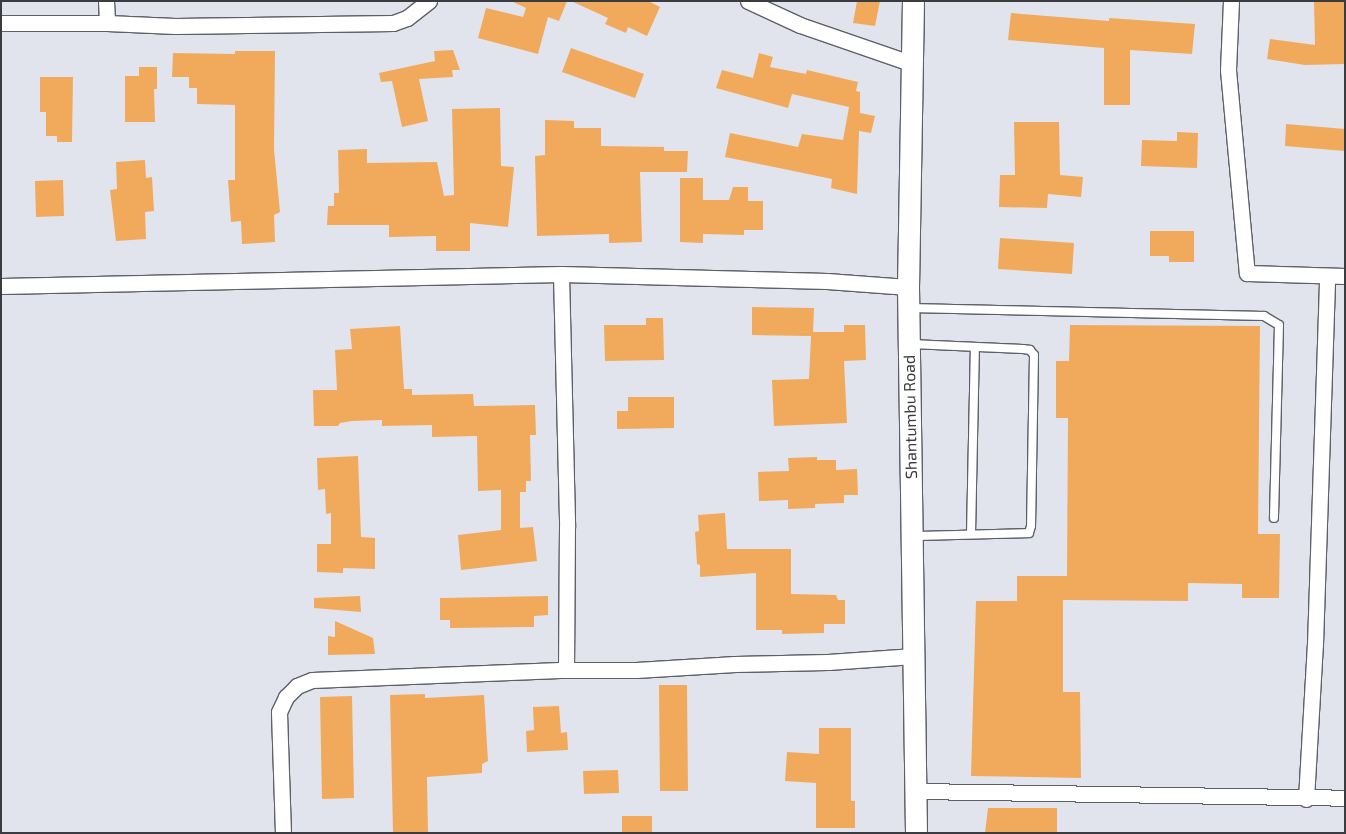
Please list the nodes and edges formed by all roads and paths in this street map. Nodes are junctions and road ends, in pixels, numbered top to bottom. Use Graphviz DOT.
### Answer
graph roads {
  1 [pos="106,1"];
  2 [pos="429,1"];
  3 [pos="748,1"];
  4 [pos="912,1"];
  5 [pos="1231,1"];
  6 [pos="1,23"];
  7 [pos="107,23"];
  8 [pos="913,64"];
  9 [pos="561,274"];
  10 [pos="1327,276"];
  11 [pos="1345,276"];
  12 [pos="1,286"];
  13 [pos="908,287"];
  14 [pos="908,308"];
  15 [pos="909,344"];
  16 [pos="975,347"];
  17 [pos="1274,518"];
  18 [pos="971,534"];
  19 [pos="912,536"];
  20 [pos="914,656"];
  21 [pos="566,670"];
  22 [pos="916,791"];
  23 [pos="1345,798"];
  24 [pos="1306,799"];
  25 [pos="283,833"];
  26 [pos="916,833"];
  1 -- 7 [label="street"];
  2 -- 7 [label="street"];
  3 -- 8 [label="street"];
  4 -- 8 [label="street, Shantumbu Road"];
  5 -- 10 [label="street"];
  6 -- 7 [label="street"];
  8 -- 13 [label="street, Shantumbu Road"];
  9 -- 12 [label="street"];
  9 -- 13 [label="street"];
  9 -- 21 [label="street"];
  10 -- 11 [label="street"];
  10 -- 24 [label="street"];
  13 -- 14 [label="street, Shantumbu Road"];
  14 -- 15 [label="street, Shantumbu Road"];
  14 -- 17 [label="lane"];
  15 -- 16 [label="lane"];
  15 -- 19 [label="street, Shantumbu Road"];
  16 -- 18 [label="lane"];
  16 -- 18 [label="lane"];
  18 -- 19 [label="lane"];
  19 -- 20 [label="street, Shantumbu Road"];
  20 -- 21 [label="street"];
  20 -- 22 [label="street, Shantumbu Road"];
  21 -- 25 [label="street"];
  22 -- 24 [label="street"];
  22 -- 26 [label="street, Shantumbu Road"];
  23 -- 24 [label="street"];
}
